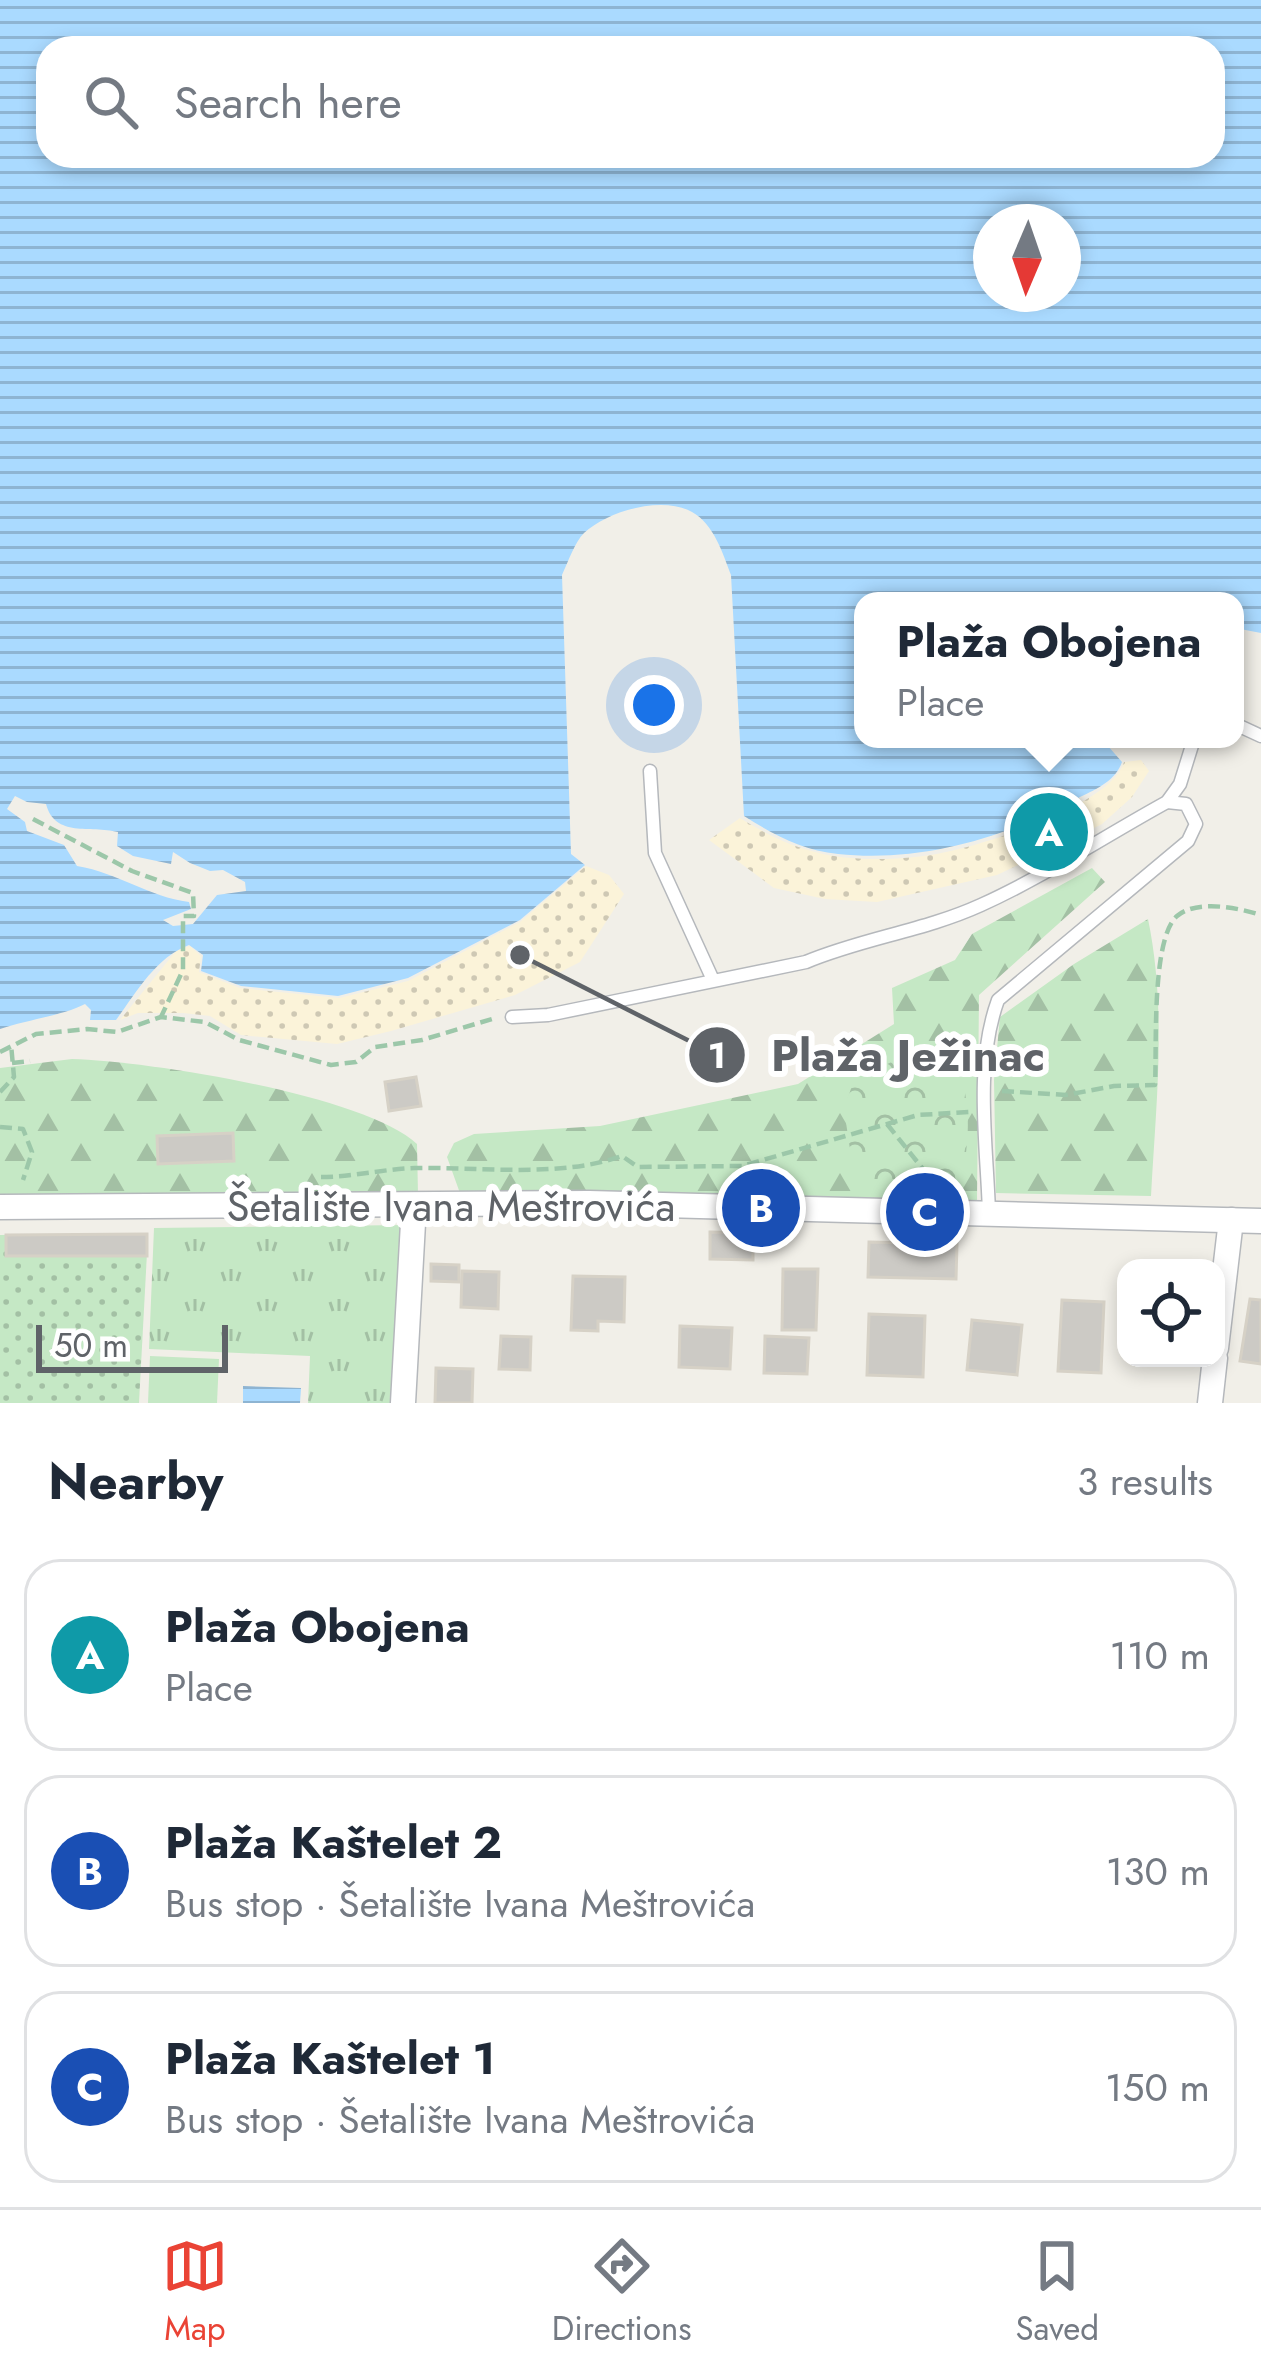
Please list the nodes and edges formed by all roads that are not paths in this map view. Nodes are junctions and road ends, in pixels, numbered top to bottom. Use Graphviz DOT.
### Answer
graph roads {
  1 [pos="1191,748"];
  2 [pos="650,771"];
  3 [pos="1166,802"];
  4 [pos="713,980"];
  5 [pos="512,1017"];
  6 [pos="7,1198"];
  7 [pos="414,1205"];
  8 [pos="989,1213"];
  9 [pos="1231,1220"];
  10 [pos="1261,1221"];
  11 [pos="1225,1271"];
  12 [pos="1214,1367"];
  13 [pos="403,1403"];
  14 [pos="1210,1403"];
  1 -- 3 [label="lane"];
  2 -- 4 [label="lane"];
  3 -- 4 [label="lane"];
  3 -- 8 [label="lane"];
  4 -- 5 [label="lane"];
  6 -- 7 [label="street, Šetalište Ivana Meštrovića"];
  7 -- 8 [label="street, Šetalište Ivana Meštrovića"];
  7 -- 13 [label="street"];
  8 -- 9 [label="street, Šetalište Ivana Meštrovića"];
  9 -- 10 [label="street, Šetalište Ivana Meštrovića"];
  9 -- 11 [label="street"];
  12 -- 14 [label="street"];
}
